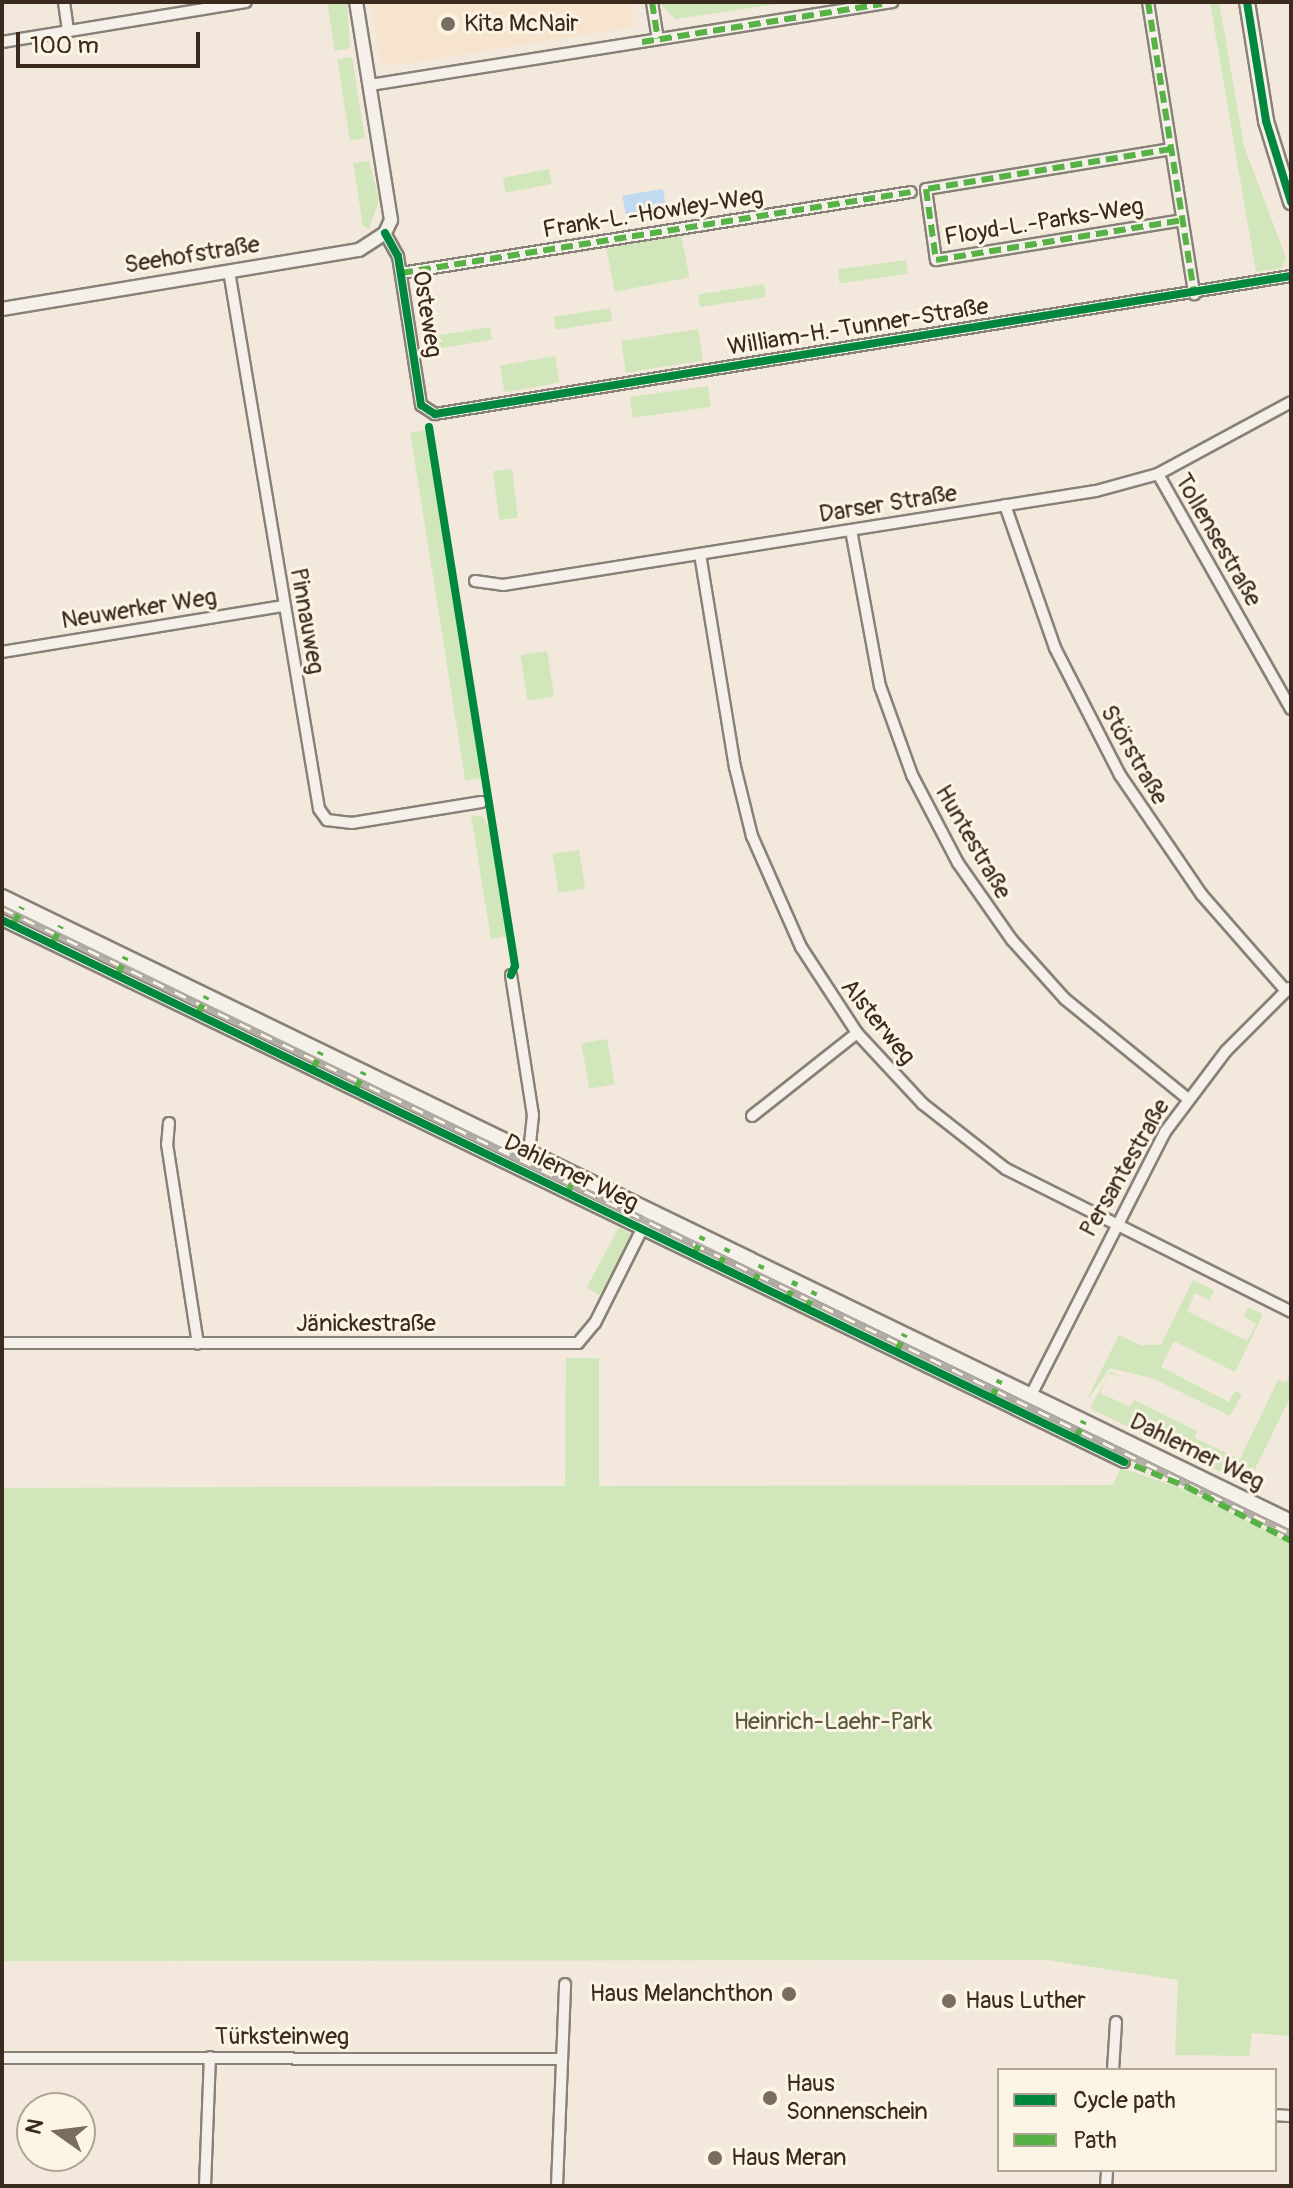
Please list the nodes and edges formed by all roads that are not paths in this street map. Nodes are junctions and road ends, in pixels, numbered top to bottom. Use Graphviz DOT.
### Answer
graph roads {
  1 [pos="64,2"];
  2 [pos="246,2"];
  3 [pos="356,2"];
  4 [pos="652,2"];
  5 [pos="892,2"];
  6 [pos="1148,2"];
  7 [pos="1247,2"];
  8 [pos="866,4"];
  9 [pos="68,31"];
  10 [pos="658,39"];
  11 [pos="2,42"];
  12 [pos="370,85"];
  13 [pos="1171,149"];
  14 [pos="911,192"];
  15 [pos="1291,202"];
  16 [pos="1182,220"];
  17 [pos="385,233"];
  18 [pos="229,271"];
  19 [pos="401,273"];
  20 [pos="1291,276"];
  21 [pos="1194,294"];
  22 [pos="2,309"];
  23 [pos="1291,402"];
  24 [pos="431,413"];
  25 [pos="1158,474"];
  26 [pos="1005,505"];
  27 [pos="851,530"];
  28 [pos="700,554"];
  29 [pos="475,581"];
  30 [pos="283,606"];
  31 [pos="2,652"];
  32 [pos="1291,709"];
  33 [pos="481,802"];
  34 [pos="2,897"];
  35 [pos="22,907"];
  36 [pos="2,920"];
  37 [pos="13,925"];
  38 [pos="61,926"];
  39 [pos="52,944"];
  40 [pos="126,957"];
  41 [pos="511,975"];
  42 [pos="117,976"];
  43 [pos="1288,989"];
  44 [pos="207,996"];
  45 [pos="197,1015"];
  46 [pos="857,1033"];
  47 [pos="321,1052"];
  48 [pos="312,1071"];
  49 [pos="364,1072"];
  50 [pos="355,1091"];
  51 [pos="1188,1099"];
  52 [pos="752,1116"];
  53 [pos="169,1123"];
  54 [pos="529,1152"];
  55 [pos="576,1175"];
  56 [pos="567,1194"];
  57 [pos="651,1211"];
  58 [pos="1113,1226"];
  59 [pos="642,1230"];
  60 [pos="703,1236"];
  61 [pos="728,1248"];
  62 [pos="693,1256"];
  63 [pos="762,1265"];
  64 [pos="718,1268"];
  65 [pos="796,1281"];
  66 [pos="753,1285"];
  67 [pos="815,1291"];
  68 [pos="786,1302"];
  69 [pos="805,1311"];
  70 [pos="1291,1312"];
  71 [pos="905,1334"];
  72 [pos="2,1343"];
  73 [pos="198,1344"];
  74 [pos="896,1353"];
  75 [pos="1000,1380"];
  76 [pos="1031,1395"];
  77 [pos="991,1400"];
  78 [pos="1084,1421"];
  79 [pos="1075,1440"];
  80 [pos="1124,1462"];
  81 [pos="1291,1522"];
  82 [pos="565,1984"];
  83 [pos="1116,2022"];
  84 [pos="210,2057"];
  85 [pos="2,2058"];
  86 [pos="561,2059"];
  87 [pos="1113,2068"];
  88 [pos="205,2186"];
  89 [pos="557,2186"];
  1 -- 9 [label="street"];
  2 -- 9 [label="street"];
  3 -- 12 [label="street, Osteweg"];
  4 -- 10 [label="street"];
  5 -- 8 [label="street"];
  6 -- 13 [label="street"];
  7 -- 15 [label="main road"];
  8 -- 10 [label="street"];
  9 -- 11 [label="street"];
  10 -- 12 [label="street"];
  12 -- 17 [label="street, Osteweg"];
  13 -- 16 [label="street"];
  13 -- 16 [label="street, Floyd-L.-Parks-Weg"];
  14 -- 19 [label="street, Frank-L.-Howley-Weg"];
  16 -- 21 [label="street"];
  17 -- 18 [label="street, Seehofstraße"];
  17 -- 19 [label="street, Osteweg"];
  18 -- 22 [label="street, Seehofstraße"];
  18 -- 30 [label="street, Pinnauweg"];
  19 -- 24 [label="street, Osteweg"];
  20 -- 21 [label="street, William-H.-Tunner-Straße"];
  21 -- 24 [label="street, William-H.-Tunner-Straße"];
  23 -- 25 [label="street, Darser Straße"];
  25 -- 26 [label="street, Darser Straße"];
  25 -- 32 [label="street, Tollensestraße"];
  26 -- 27 [label="street, Darser Straße"];
  26 -- 43 [label="street, Störstraße"];
  27 -- 28 [label="street, Darser Straße"];
  27 -- 51 [label="street, Huntestraße"];
  28 -- 29 [label="street, Darser Straße"];
  28 -- 46 [label="street, Alsterweg"];
  30 -- 31 [label="street, Neuwerker Weg"];
  30 -- 33 [label="street, Pinnauweg"];
  34 -- 35 [label="main road, Dahlemer Weg"];
  35 -- 37 [label="street"];
  35 -- 38 [label="main road, Dahlemer Weg"];
  36 -- 37 [label="street, Dahlemer Weg"];
  37 -- 39 [label="street, Dahlemer Weg"];
  38 -- 39 [label="street"];
  38 -- 40 [label="main road, Dahlemer Weg"];
  39 -- 42 [label="street, Dahlemer Weg"];
  40 -- 42 [label="street"];
  40 -- 44 [label="main road, Dahlemer Weg"];
  41 -- 54 [label="street"];
  42 -- 45 [label="street, Dahlemer Weg"];
  43 -- 51 [label="street, Persantestraße"];
  44 -- 45 [label="street"];
  44 -- 47 [label="main road, Dahlemer Weg"];
  45 -- 48 [label="street, Dahlemer Weg"];
  46 -- 52 [label="street"];
  46 -- 58 [label="street, Alsterweg"];
  47 -- 48 [label="street"];
  47 -- 49 [label="main road, Dahlemer Weg"];
  48 -- 50 [label="street, Dahlemer Weg"];
  49 -- 50 [label="street"];
  49 -- 54 [label="main road, Dahlemer Weg"];
  50 -- 56 [label="street, Dahlemer Weg"];
  51 -- 58 [label="street, Persantestraße"];
  53 -- 73 [label="street"];
  54 -- 55 [label="main road, Dahlemer Weg"];
  55 -- 56 [label="street, Dahlemer Weg"];
  55 -- 57 [label="main road, Dahlemer Weg"];
  56 -- 59 [label="street, Dahlemer Weg"];
  57 -- 59 [label="street, Jänickestraße"];
  57 -- 60 [label="main road, Dahlemer Weg"];
  58 -- 70 [label="street, Alsterweg"];
  58 -- 76 [label="street, Persantestraße"];
  59 -- 62 [label="street, Dahlemer Weg"];
  59 -- 73 [label="street, Jänickestraße"];
  60 -- 61 [label="main road, Dahlemer Weg"];
  60 -- 62 [label="street"];
  61 -- 63 [label="main road, Dahlemer Weg"];
  61 -- 64 [label="street"];
  62 -- 64 [label="street, Dahlemer Weg"];
  63 -- 65 [label="main road, Dahlemer Weg"];
  63 -- 66 [label="street"];
  64 -- 66 [label="street, Dahlemer Weg"];
  65 -- 67 [label="main road, Dahlemer Weg"];
  65 -- 68 [label="street"];
  66 -- 68 [label="street, Dahlemer Weg"];
  67 -- 69 [label="street"];
  67 -- 71 [label="main road, Dahlemer Weg"];
  68 -- 69 [label="street, Dahlemer Weg"];
  69 -- 74 [label="street, Dahlemer Weg"];
  71 -- 74 [label="street"];
  71 -- 75 [label="main road, Dahlemer Weg"];
  72 -- 73 [label="street, Jänickestraße"];
  74 -- 77 [label="street, Dahlemer Weg"];
  75 -- 76 [label="main road, Dahlemer Weg"];
  75 -- 77 [label="street"];
  76 -- 78 [label="main road, Dahlemer Weg"];
  77 -- 79 [label="street, Dahlemer Weg"];
  78 -- 79 [label="street"];
  78 -- 81 [label="main road, Dahlemer Weg"];
  79 -- 80 [label="street, Dahlemer Weg"];
  82 -- 86 [label="street"];
  83 -- 87 [label="street"];
  84 -- 85 [label="street, Türksteinweg"];
  84 -- 86 [label="street, Türksteinweg"];
  84 -- 88 [label="street"];
  86 -- 89 [label="street"];
}
